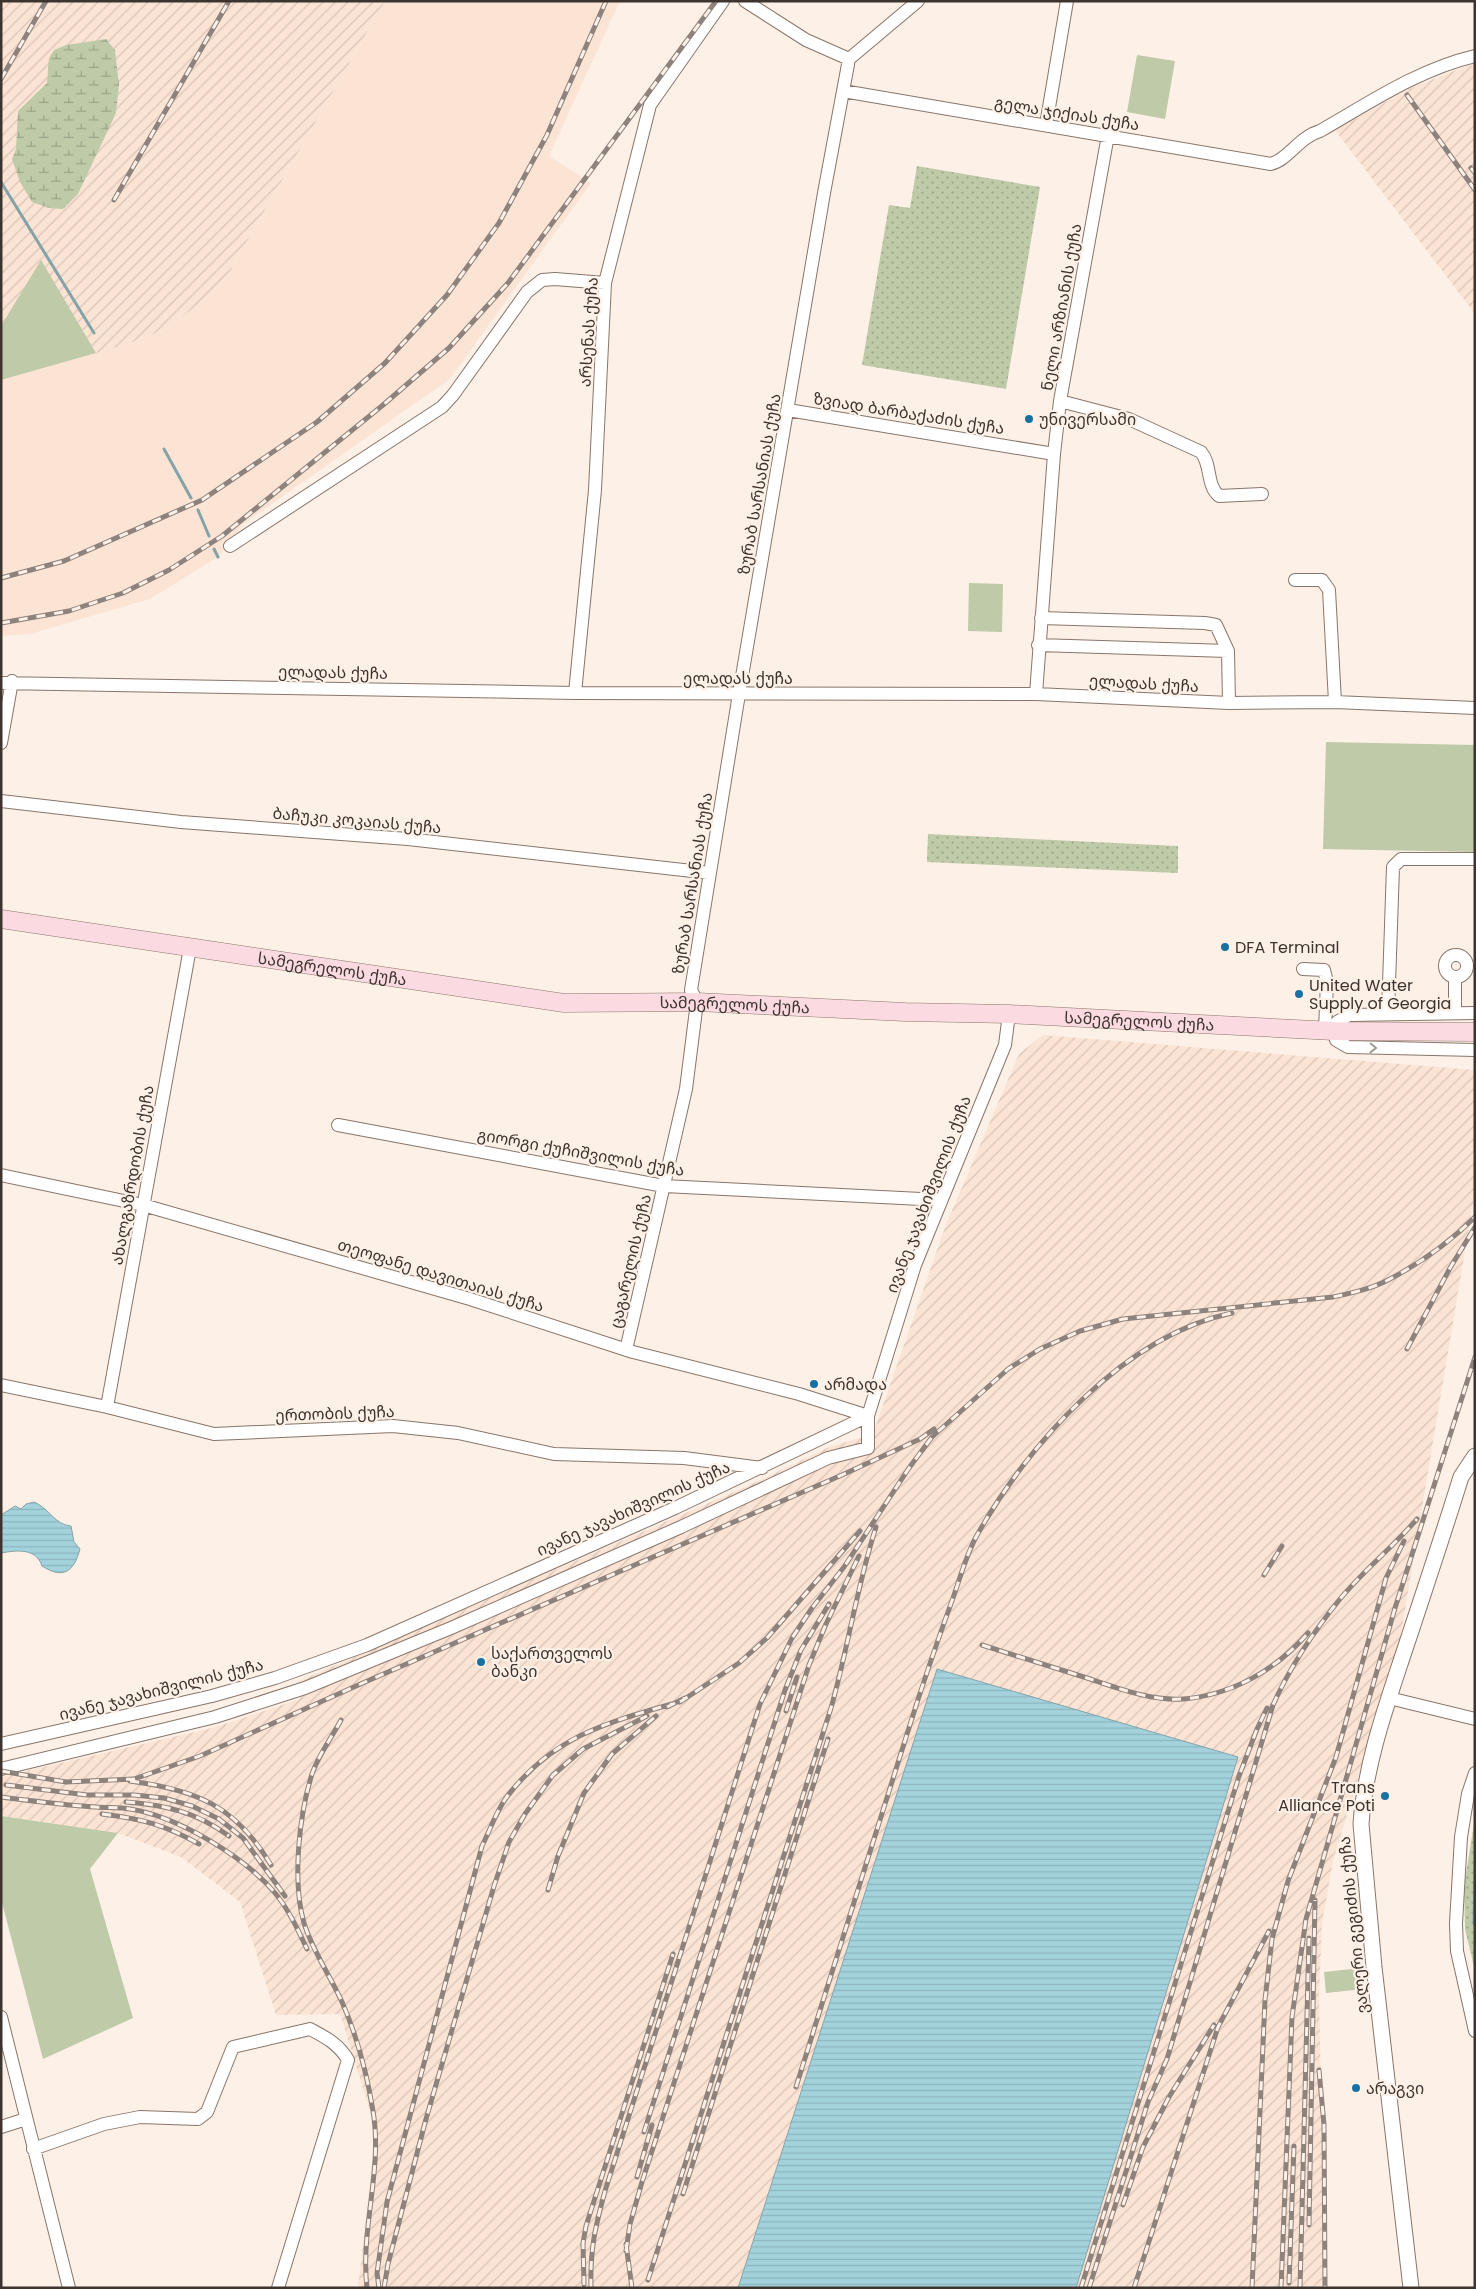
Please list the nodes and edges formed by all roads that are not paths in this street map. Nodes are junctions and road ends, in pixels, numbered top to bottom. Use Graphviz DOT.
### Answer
graph roads {
  1 [pos="723,1"];
  2 [pos="745,1"];
  3 [pos="918,1"];
  4 [pos="1066,1"];
  5 [pos="1475,56"];
  6 [pos="850,59"];
  7 [pos="843,91"];
  8 [pos="1046,125"];
  9 [pos="1108,135"];
  10 [pos="605,283"];
  11 [pos="1060,401"];
  12 [pos="788,410"];
  13 [pos="1054,454"];
  14 [pos="1262,494"];
  15 [pos="230,546"];
  16 [pos="1295,580"];
  17 [pos="1041,618"];
  18 [pos="1038,645"];
  19 [pos="1228,650"];
  20 [pos="7,682"];
  21 [pos="575,693"];
  22 [pos="739,694"];
  23 [pos="1036,694"];
  24 [pos="1335,702"];
  25 [pos="1229,703"];
  26 [pos="1475,708"];
  27 [pos="1,742"];
  28 [pos="1,801"];
  29 [pos="1475,860"];
  30 [pos="710,873"];
  31 [pos="1,919"];
  32 [pos="190,948"];
  33 [pos="1303,969"];
  34 [pos="1456,977"];
  35 [pos="697,1002"];
  36 [pos="1388,1013"];
  37 [pos="1455,1013"];
  38 [pos="1475,1013"];
  39 [pos="1009,1014"];
  40 [pos="1329,1031"];
  41 [pos="1475,1032"];
  42 [pos="1475,1050"];
  43 [pos="338,1125"];
  44 [pos="1,1175"];
  45 [pos="664,1186"];
  46 [pos="940,1200"];
  47 [pos="143,1205"];
  48 [pos="626,1350"];
  49 [pos="1,1385"];
  50 [pos="106,1408"];
  51 [pos="868,1416"];
  52 [pos="1475,1456"];
  53 [pos="762,1468"];
  54 [pos="1389,1698"];
  55 [pos="1475,1719"];
  56 [pos="1,1744"];
  57 [pos="1,1769"];
  58 [pos="1475,1774"];
  59 [pos="1,2017"];
  60 [pos="1475,2031"];
  61 [pos="26,2119"];
  62 [pos="1,2127"];
  63 [pos="33,2149"];
  64 [pos="70,2288"];
  65 [pos="278,2288"];
  66 [pos="1411,2288"];
  1 -- 10 [label="street, არსენას ქუჩა"];
  2 -- 6 [label="street"];
  3 -- 6 [label="street"];
  4 -- 8 [label="street"];
  5 -- 9 [label="street, გელა ჯიქიას ქუჩა"];
  6 -- 7 [label="street, ზურაბ სარსანიას ქუჩა"];
  7 -- 8 [label="street, გელა ჯიქიას ქუჩა"];
  7 -- 12 [label="street, ზურაბ სარსანიას ქუჩა"];
  8 -- 9 [label="street, გელა ჯიქიას ქუჩა"];
  9 -- 11 [label="street, ნელი არზიანის ქუჩა"];
  10 -- 15 [label="street"];
  10 -- 21 [label="street, არსენას ქუჩა"];
  11 -- 13 [label="street, ნელი არზიანის ქუჩა"];
  11 -- 14 [label="street"];
  12 -- 13 [label="street, ზვიად ბარბაქაძის ქუჩა"];
  12 -- 22 [label="street, ზურაბ სარსანიას ქუჩა"];
  13 -- 17 [label="street, ნელი არზიანის ქუჩა"];
  16 -- 24 [label="street"];
  17 -- 18 [label="street, ნელი არზიანის ქუჩა"];
  17 -- 19 [label="street"];
  18 -- 19 [label="street"];
  18 -- 23 [label="street, ნელი არზიანის ქუჩა"];
  19 -- 25 [label="street"];
  20 -- 21 [label="street, ელადას ქუჩა"];
  20 -- 27 [label="street"];
  21 -- 22 [label="street, ელადას ქუჩა"];
  22 -- 23 [label="street, ელადას ქუჩა"];
  22 -- 30 [label="street, ზურაბ სარსანიას ქუჩა"];
  23 -- 25 [label="street, ელადას ქუჩა"];
  24 -- 25 [label="street, ელადას ქუჩა"];
  24 -- 26 [label="street, ელადას ქუჩა"];
  28 -- 30 [label="street, ბაჩუკი კოკაიას ქუჩა"];
  29 -- 36 [label="street"];
  30 -- 35 [label="street, ზურაბ სარსანიას ქუჩა"];
  31 -- 32 [label="main road, სამეგრელოს ქუჩა"];
  32 -- 35 [label="main road, სამეგრელოს ქუჩა"];
  32 -- 47 [label="street, ახალგაზრდობის ქუჩა"];
  33 -- 40 [label="street"];
  34 -- 37 [label="street"];
  35 -- 39 [label="main road, სამეგრელოს ქუჩა"];
  35 -- 45 [label="street, ცაგარელის ქუჩა"];
  36 -- 37 [label="street"];
  36 -- 40 [label="street"];
  37 -- 38 [label="street"];
  39 -- 40 [label="main road, სამეგრელოს ქუჩა"];
  39 -- 46 [label="street, ივანე ჯავახიშვილის ქუჩა"];
  40 -- 41 [label="main road, სამეგრელოს ქუჩა"];
  40 -- 42 [label="street, one-way"];
  43 -- 45 [label="street, გიორგი ქუჩიშვილის ქუჩა"];
  44 -- 47 [label="street, თეოფანე დავითაიას ქუჩა"];
  45 -- 46 [label="street, გიორგი ქუჩიშვილის ქუჩა"];
  45 -- 48 [label="street, ცაგარელის ქუჩა"];
  46 -- 51 [label="street, ივანე ჯავახიშვილის ქუჩა"];
  47 -- 48 [label="street, თეოფანე დავითაიას ქუჩა"];
  47 -- 50 [label="street, ახალგაზრდობის ქუჩა"];
  48 -- 51 [label="street, თეოფანე დავითაიას ქუჩა"];
  49 -- 50 [label="street, ერთობის ქუჩა"];
  50 -- 53 [label="street, ერთობის ქუჩა"];
  51 -- 53 [label="street, ივანე ჯავახიშვილის ქუჩა"];
  51 -- 57 [label="street"];
  52 -- 54 [label="street, ვალერი გეგიძის ქუჩა"];
  53 -- 56 [label="street, ივანე ჯავახიშვილის ქუჩა"];
  54 -- 55 [label="street"];
  54 -- 66 [label="street, ვალერი გეგიძის ქუჩა"];
  58 -- 60 [label="street"];
  59 -- 61 [label="street"];
  61 -- 62 [label="street"];
  61 -- 63 [label="street"];
  63 -- 64 [label="street"];
  63 -- 65 [label="street"];
}
